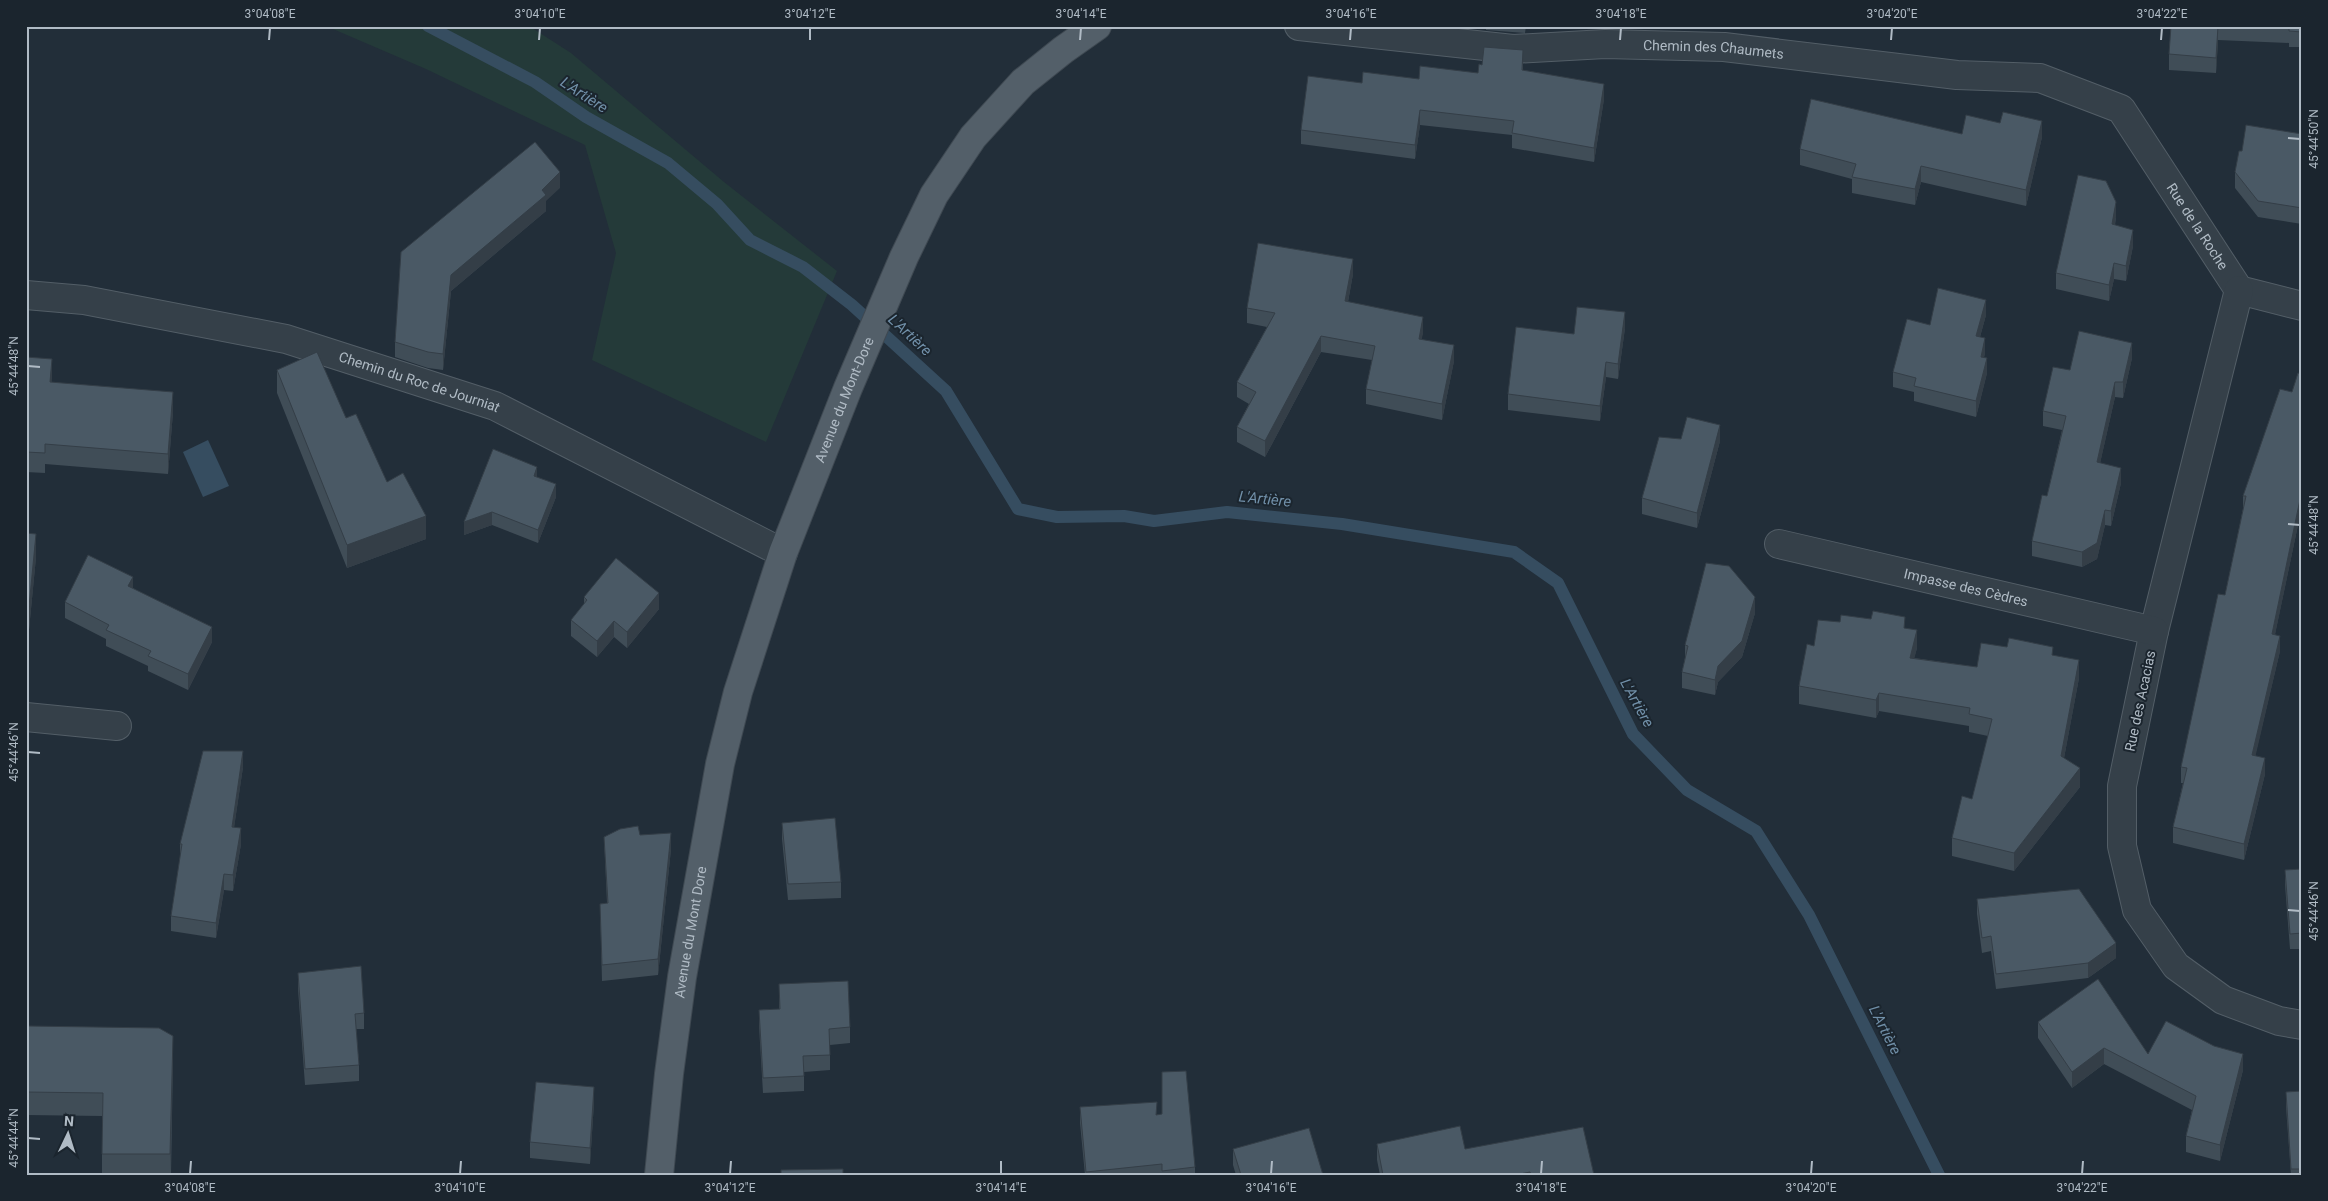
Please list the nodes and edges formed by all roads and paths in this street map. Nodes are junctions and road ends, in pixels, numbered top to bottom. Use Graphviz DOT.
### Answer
graph roads {
  1 [pos="1097,26"];
  2 [pos="1300,26"];
  3 [pos="2121,109"];
  4 [pos="2239,290"];
  5 [pos="26,295"];
  6 [pos="2302,306"];
  7 [pos="1780,544"];
  8 [pos="783,553"];
  9 [pos="2154,631"];
  10 [pos="738,692"];
  11 [pos="26,717"];
  12 [pos="117,726"];
  13 [pos="2302,1025"];
  14 [pos="659,1175"];
  1 -- 8 [label="main road, Avenue du Mont-Dore"];
  2 -- 3 [label="street, Chemin des Chaumets"];
  3 -- 4 [label="street, Rue de la Roche"];
  4 -- 6 [label="street"];
  4 -- 9 [label="street, Rue des Acacias"];
  5 -- 8 [label="street, Chemin du Roc de Journiat"];
  7 -- 9 [label="street, Impasse des Cèdres"];
  8 -- 10 [label="main road, Avenue du Mont-Dore"];
  9 -- 13 [label="street, Rue des Acacias"];
  10 -- 14 [label="main road, Avenue du Mont Dore"];
  11 -- 12 [label="street"];
}
